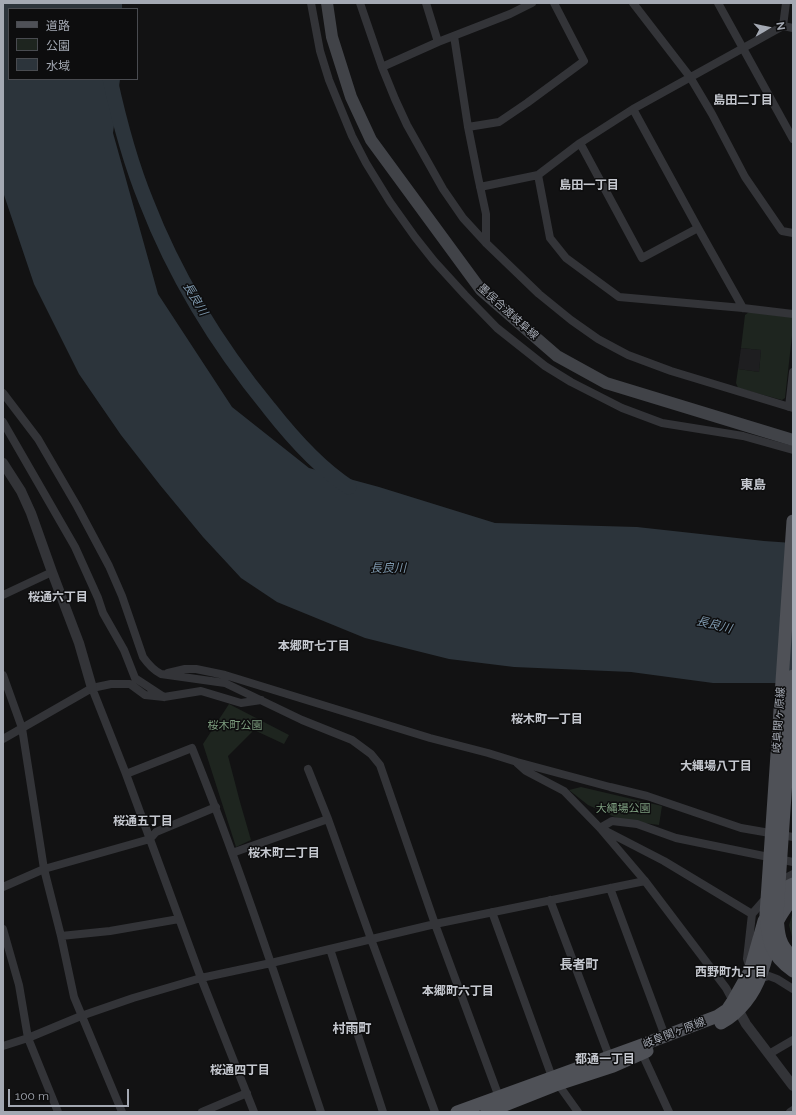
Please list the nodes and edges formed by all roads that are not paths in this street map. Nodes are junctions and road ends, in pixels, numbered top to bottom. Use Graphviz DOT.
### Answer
graph roads {
  1 [pos="311,3"];
  2 [pos="327,3"];
  3 [pos="360,3"];
  4 [pos="426,3"];
  5 [pos="532,3"];
  6 [pos="554,3"];
  7 [pos="633,3"];
  8 [pos="718,3"];
  9 [pos="786,3"];
  10 [pos="783,26"];
  11 [pos="793,28"];
  12 [pos="454,36"];
  13 [pos="438,42"];
  14 [pos="743,48"];
  15 [pos="382,67"];
  16 [pos="690,77"];
  17 [pos="633,109"];
  18 [pos="468,127"];
  19 [pos="793,139"];
  20 [pos="580,143"];
  21 [pos="538,175"];
  22 [pos="480,187"];
  23 [pos="698,228"];
  24 [pos="793,233"];
  25 [pos="486,243"];
  26 [pos="744,308"];
  27 [pos="793,314"];
  28 [pos="793,372"];
  29 [pos="3,393"];
  30 [pos="791,408"];
  31 [pos="3,422"];
  32 [pos="793,440"];
  33 [pos="793,450"];
  34 [pos="5,467"];
  35 [pos="793,521"];
  36 [pos="52,572"];
  37 [pos="3,595"];
  38 [pos="161,674"];
  39 [pos="3,675"];
  40 [pos="793,676"];
  41 [pos="92,688"];
  42 [pos="164,697"];
  43 [pos="262,700"];
  44 [pos="22,728"];
  45 [pos="3,739"];
  46 [pos="517,762"];
  47 [pos="308,769"];
  48 [pos="126,774"];
  49 [pos="216,807"];
  50 [pos="328,819"];
  51 [pos="600,828"];
  52 [pos="793,837"];
  53 [pos="150,839"];
  54 [pos="232,853"];
  55 [pos="793,862"];
  56 [pos="44,869"];
  57 [pos="793,874"];
  58 [pos="644,881"];
  59 [pos="793,884"];
  60 [pos="3,887"];
  61 [pos="610,888"];
  62 [pos="793,898"];
  63 [pos="550,900"];
  64 [pos="492,912"];
  65 [pos="752,914"];
  66 [pos="179,919"];
  67 [pos="435,924"];
  68 [pos="3,929"];
  69 [pos="61,936"];
  70 [pos="371,938"];
  71 [pos="330,949"];
  72 [pos="793,957"];
  73 [pos="271,963"];
  74 [pos="793,971"];
  75 [pos="754,975"];
  76 [pos="201,978"];
  77 [pos="793,989"];
  78 [pos="736,1006"];
  79 [pos="81,1016"];
  80 [pos="665,1036"];
  81 [pos="28,1038"];
  82 [pos="793,1040"];
  83 [pos="3,1046"];
  84 [pos="641,1050"];
  85 [pos="769,1054"];
  86 [pos="609,1056"];
  87 [pos="555,1081"];
  88 [pos="793,1086"];
  89 [pos="247,1093"];
  90 [pos="502,1105"];
  91 [pos="793,1110"];
  92 [pos="58,1112"];
  93 [pos="122,1112"];
  94 [pos="202,1112"];
  95 [pos="254,1112"];
  96 [pos="321,1112"];
  97 [pos="383,1112"];
  98 [pos="435,1112"];
  99 [pos="457,1112"];
  100 [pos="487,1112"];
  101 [pos="578,1112"];
  102 [pos="669,1112"];
  103 [pos="790,1112"];
  1 -- 33 [label="street"];
  2 -- 32 [label="main road, 墨俣合渡岐阜線"];
  3 -- 15 [label="street"];
  4 -- 13 [label="street"];
  5 -- 12 [label="street"];
  6 -- 18 [label="street"];
  7 -- 16 [label="street"];
  8 -- 14 [label="street"];
  9 -- 10 [label="street"];
  10 -- 11 [label="street"];
  10 -- 14 [label="street"];
  12 -- 13 [label="street"];
  12 -- 18 [label="street"];
  13 -- 15 [label="street"];
  14 -- 16 [label="street"];
  14 -- 19 [label="street"];
  15 -- 25 [label="street"];
  16 -- 17 [label="street"];
  16 -- 24 [label="street"];
  17 -- 20 [label="street"];
  17 -- 23 [label="street"];
  18 -- 22 [label="street"];
  20 -- 21 [label="street"];
  20 -- 23 [label="street"];
  21 -- 22 [label="street"];
  21 -- 26 [label="street"];
  22 -- 25 [label="street"];
  23 -- 26 [label="street"];
  25 -- 30 [label="street"];
  26 -- 27 [label="street"];
  28 -- 30 [label="street"];
  29 -- 38 [label="street"];
  31 -- 42 [label="street"];
  34 -- 36 [label="street"];
  35 -- 74 [label="main road, 岐阜関ヶ原線, bridge"];
  36 -- 37 [label="street"];
  36 -- 41 [label="street"];
  38 -- 43 [label="street"];
  38 -- 46 [label="street"];
  39 -- 44 [label="street"];
  40 -- 72 [label="main road, 岐阜関ヶ原線, bridge"];
  41 -- 42 [label="street"];
  41 -- 44 [label="street"];
  41 -- 48 [label="street"];
  42 -- 43 [label="street"];
  43 -- 67 [label="street"];
  44 -- 45 [label="street"];
  44 -- 56 [label="street"];
  46 -- 51 [label="street"];
  46 -- 52 [label="street"];
  47 -- 50 [label="street"];
  48 -- 49 [label="street"];
  48 -- 53 [label="street"];
  49 -- 53 [label="street"];
  49 -- 54 [label="street"];
  50 -- 54 [label="street"];
  50 -- 70 [label="street"];
  51 -- 55 [label="street"];
  51 -- 58 [label="street"];
  51 -- 65 [label="street"];
  53 -- 56 [label="street"];
  53 -- 66 [label="street"];
  54 -- 73 [label="street"];
  56 -- 60 [label="street"];
  56 -- 69 [label="street"];
  57 -- 65 [label="street"];
  58 -- 61 [label="street"];
  58 -- 78 [label="street"];
  59 -- 75 [label="main road, 岐阜関ヶ原線"];
  61 -- 63 [label="street"];
  61 -- 80 [label="street"];
  62 -- 75 [label="main road, 岐阜関ヶ原線"];
  63 -- 64 [label="street"];
  63 -- 86 [label="street"];
  64 -- 67 [label="street"];
  64 -- 87 [label="street"];
  65 -- 75 [label="street"];
  66 -- 69 [label="street"];
  66 -- 76 [label="street"];
  67 -- 70 [label="street"];
  67 -- 90 [label="street"];
  68 -- 81 [label="street"];
  69 -- 79 [label="street"];
  70 -- 71 [label="street"];
  70 -- 98 [label="street"];
  71 -- 73 [label="street"];
  71 -- 97 [label="street"];
  73 -- 76 [label="street"];
  73 -- 96 [label="street"];
  75 -- 77 [label="street"];
  75 -- 78 [label="main road, 岐阜関ヶ原線"];
  76 -- 79 [label="street"];
  76 -- 89 [label="street"];
  78 -- 80 [label="main road, 岐阜関ヶ原線"];
  78 -- 84 [label="main road, 岐阜関ヶ原線"];
  78 -- 85 [label="street"];
  79 -- 81 [label="street"];
  79 -- 93 [label="street"];
  80 -- 84 [label="main road, 岐阜関ヶ原線"];
  81 -- 83 [label="street"];
  81 -- 92 [label="street"];
  82 -- 85 [label="street"];
  84 -- 86 [label="main road, 岐阜関ヶ原線"];
  84 -- 87 [label="main road, 岐阜関ヶ原線"];
  84 -- 102 [label="street"];
  85 -- 88 [label="street"];
  86 -- 87 [label="main road, 岐阜関ヶ原線"];
  87 -- 90 [label="main road, 岐阜関ヶ原線"];
  87 -- 101 [label="street"];
  89 -- 94 [label="street"];
  89 -- 95 [label="street"];
  90 -- 99 [label="main road, 岐阜関ヶ原線"];
  90 -- 100 [label="main road, 岐阜関ヶ原線"];
  91 -- 103 [label="street"];
}
